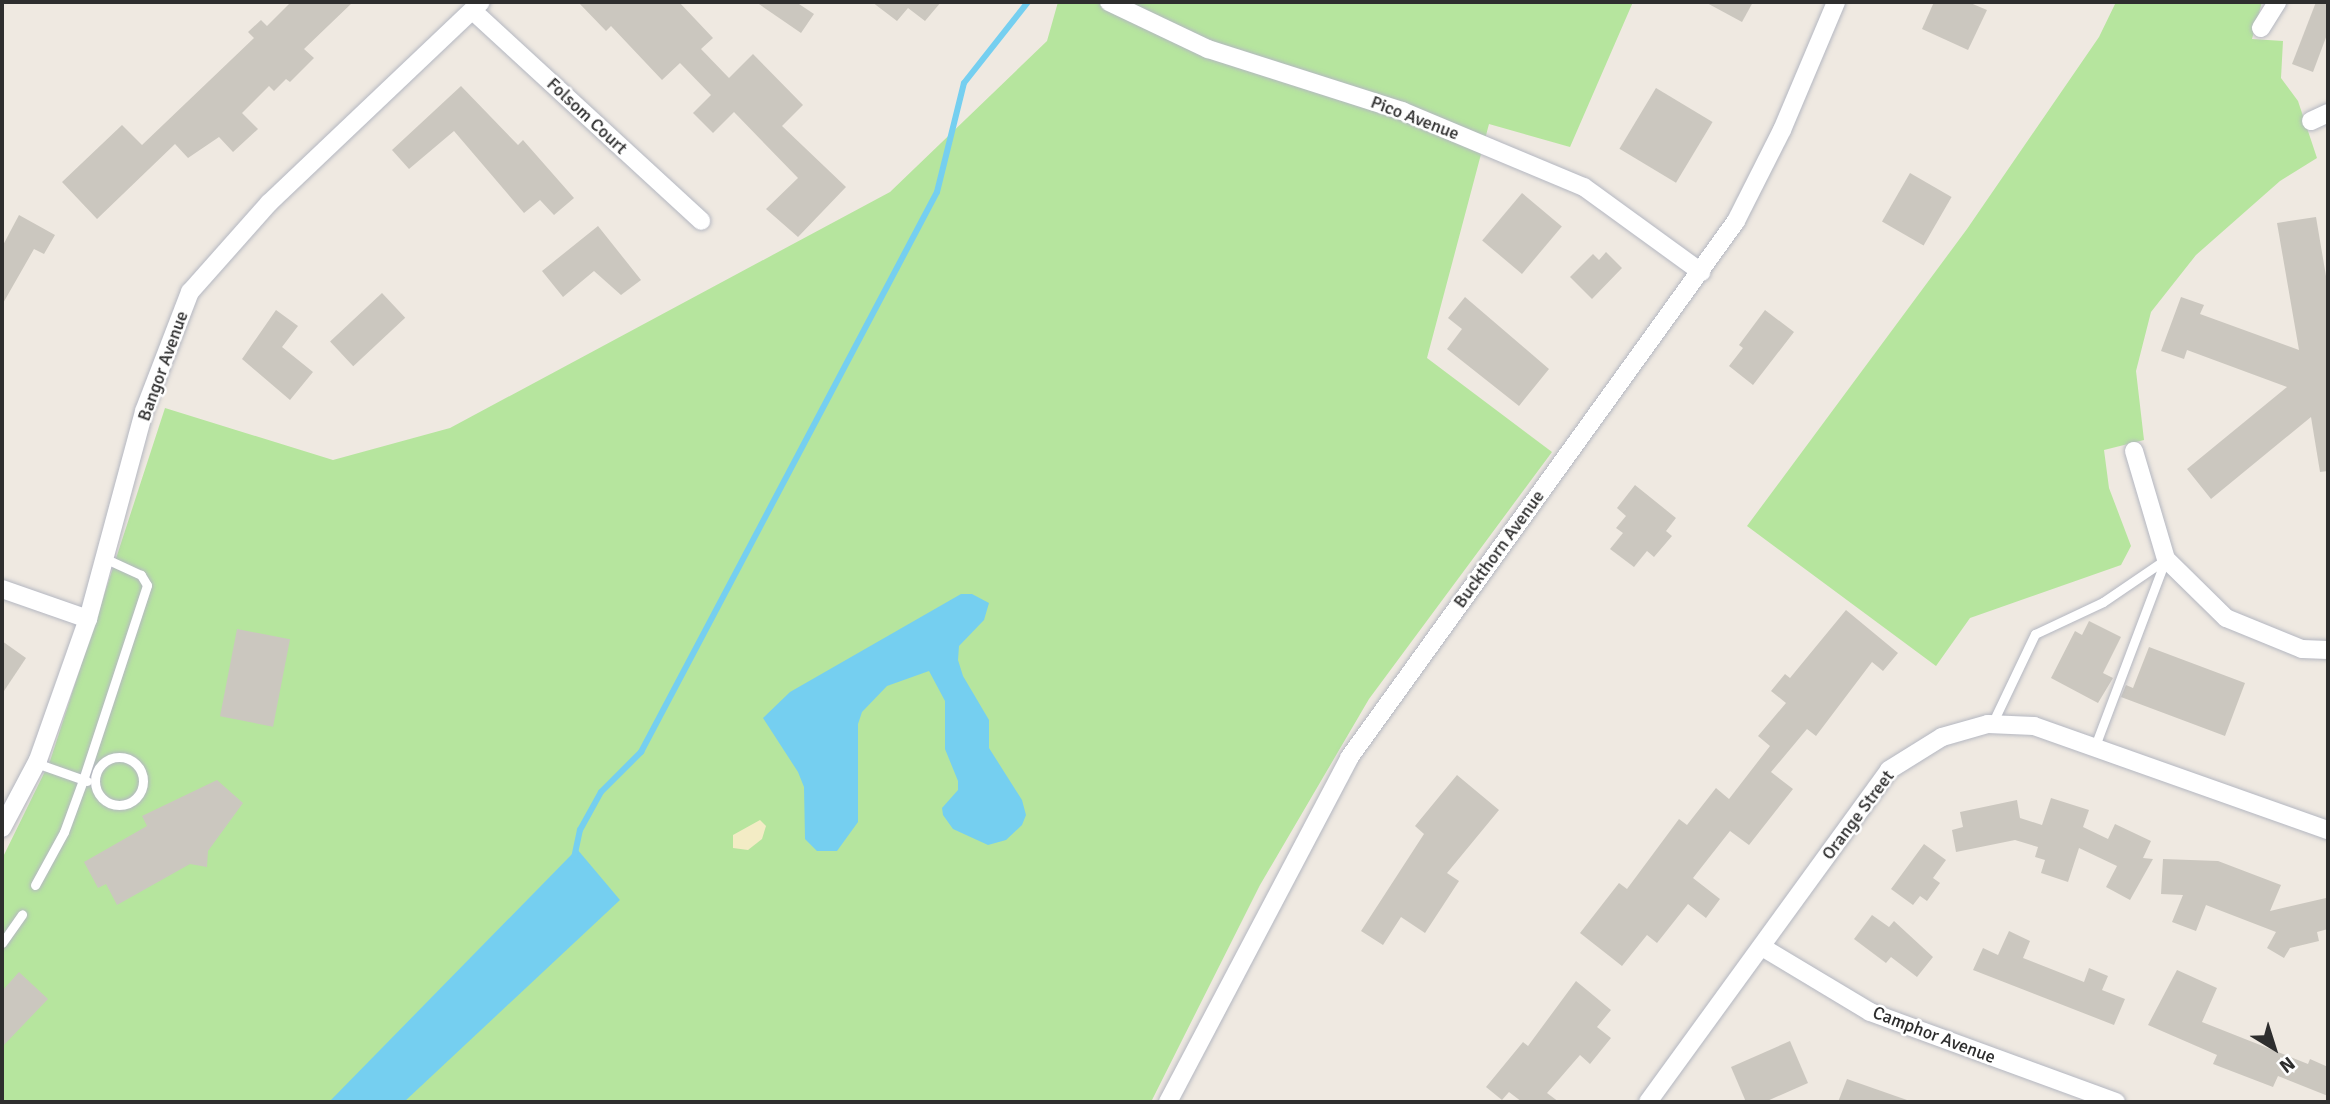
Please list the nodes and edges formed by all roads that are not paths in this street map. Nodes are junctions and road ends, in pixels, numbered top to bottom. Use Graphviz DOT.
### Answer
graph roads {
  1 [pos="1109,2"];
  2 [pos="1836,2"];
  3 [pos="2277,2"];
  4 [pos="477,6"];
  5 [pos="2261,28"];
  6 [pos="2328,114"];
  7 [pos="2311,121"];
  8 [pos="701,221"];
  9 [pos="1701,272"];
  10 [pos="2134,451"];
  11 [pos="104,558"];
  12 [pos="2166,559"];
  13 [pos="2,589"];
  14 [pos="88,619"];
  15 [pos="2328,650"];
  16 [pos="1992,724"];
  17 [pos="2095,746"];
  18 [pos="36,764"];
  19 [pos="83,780"];
  20 [pos="94,784"];
  21 [pos="2,828"];
  22 [pos="2328,830"];
  23 [pos="35,885"];
  24 [pos="22,914"];
  25 [pos="2,943"];
  26 [pos="1762,947"];
  27 [pos="1168,1102"];
  28 [pos="1648,1102"];
  29 [pos="2116,1102"];
  1 -- 9 [label="street, Pico Avenue"];
  2 -- 9 [label="street, Buckthorn Avenue"];
  3 -- 5 [label="street"];
  4 -- 8 [label="street, Folsom Court"];
  4 -- 11 [label="street, Bangor Avenue"];
  6 -- 7 [label="street"];
  9 -- 27 [label="street, Buckthorn Avenue"];
  10 -- 12 [label="street"];
  11 -- 14 [label="street, Bangor Avenue"];
  11 -- 19 [label="lane"];
  12 -- 15 [label="street"];
  12 -- 16 [label="lane"];
  12 -- 17 [label="lane"];
  13 -- 14 [label="street"];
  14 -- 18 [label="street, Bangor Avenue"];
  16 -- 17 [label="street, Orange Street"];
  16 -- 26 [label="street, Orange Street"];
  17 -- 22 [label="street, Orange Street"];
  18 -- 19 [label="lane"];
  18 -- 21 [label="street, Bangor Avenue"];
  19 -- 20 [label="lane"];
  19 -- 23 [label="lane"];
  20 -- 20 [label="lane"];
  24 -- 25 [label="lane"];
  26 -- 28 [label="street, Orange Street"];
  26 -- 29 [label="street, Camphor Avenue"];
}
